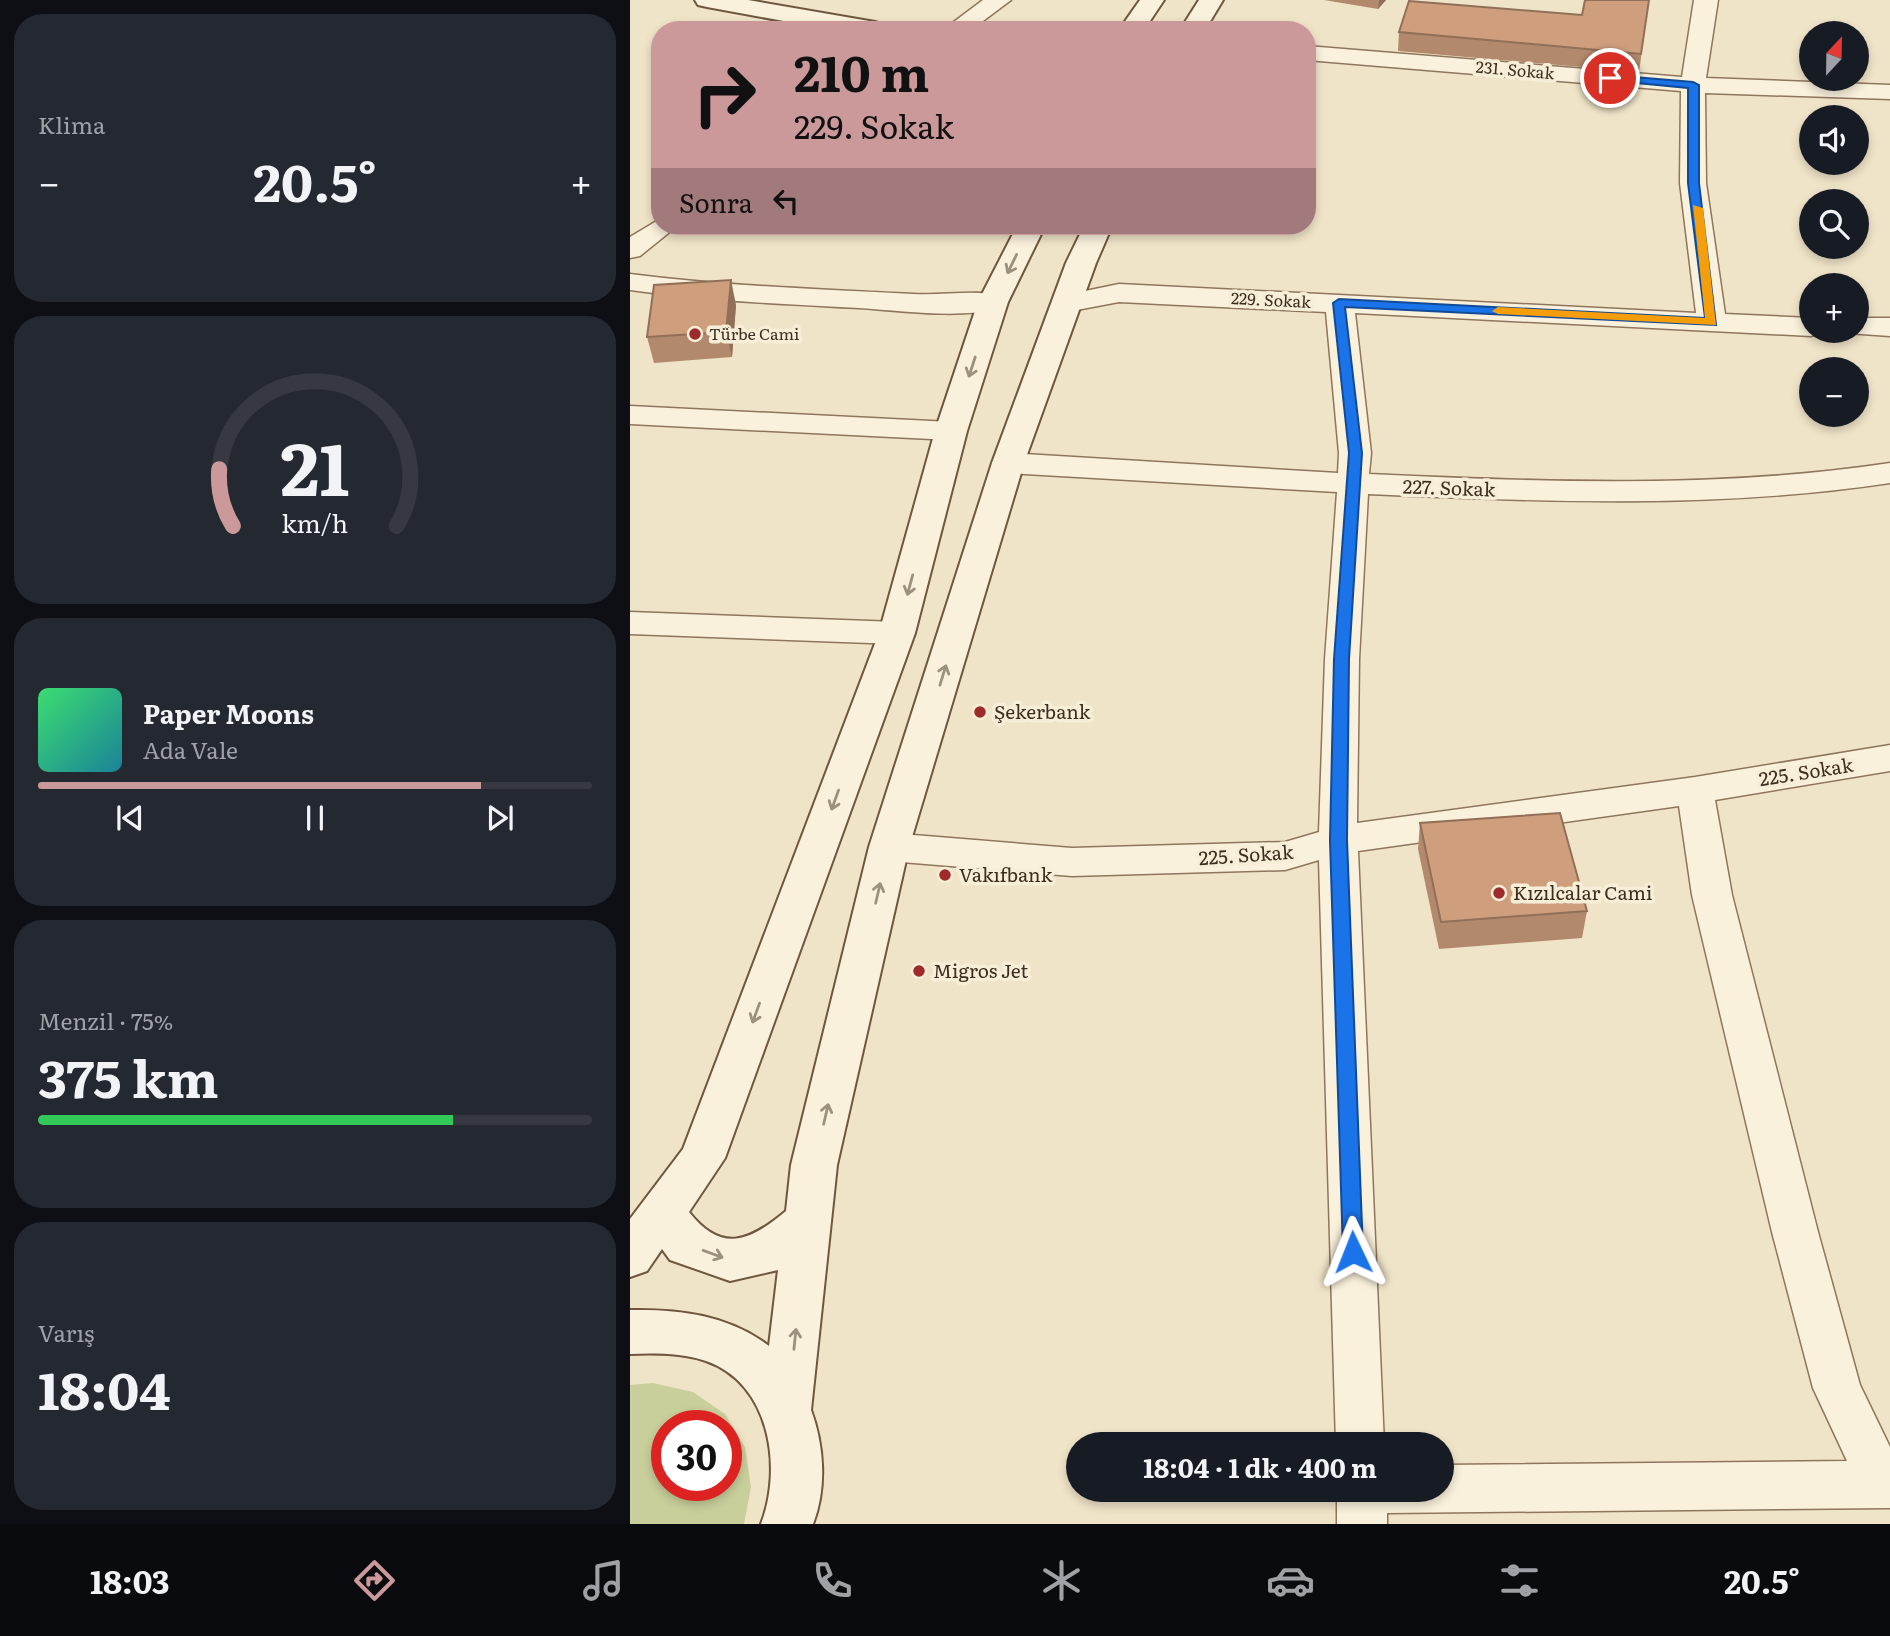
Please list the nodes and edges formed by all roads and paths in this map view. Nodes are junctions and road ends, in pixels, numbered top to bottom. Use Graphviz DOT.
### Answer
graph roads {
  1 [pos="707,0"];
  2 [pos="999,0"];
  3 [pos="1152,0"];
  4 [pos="1211,0"];
  5 [pos="1706,0"];
  6 [pos="825,21"];
  7 [pos="968,21"];
  8 [pos="1137,21"];
  9 [pos="1198,21"];
  10 [pos="1316,54"];
  11 [pos="1693,85"];
  12 [pos="1883,99"];
  13 [pos="651,235"];
  14 [pos="1026,235"];
  15 [pos="1094,235"];
  16 [pos="630,250"];
  17 [pos="630,282"];
  18 [pos="993,302"];
  19 [pos="1066,303"];
  20 [pos="1339,303"];
  21 [pos="1712,322"];
  22 [pos="1799,326"];
  23 [pos="1869,327"];
  24 [pos="1890,327"];
  25 [pos="630,415"];
  26 [pos="951,431"];
  27 [pos="1008,464"];
  28 [pos="1890,473"];
  29 [pos="1355,484"];
  30 [pos="630,623"];
  31 [pos="897,633"];
  32 [pos="1890,758"];
  33 [pos="1695,790"];
  34 [pos="1338,840"];
  35 [pos="889,847"];
  36 [pos="662,1213"];
  37 [pos="808,1220"];
  38 [pos="630,1256"];
  39 [pos="630,1332"];
  40 [pos="787,1407"];
  41 [pos="1359,1432"];
  42 [pos="1885,1473"];
  43 [pos="1454,1476"];
  44 [pos="1454,1485"];
  45 [pos="790,1521"];
  1 -- 6 [label="main road"];
  2 -- 7 [label="street"];
  3 -- 8 [label="main road"];
  4 -- 9 [label="main road"];
  5 -- 11 [label="street"];
  10 -- 11 [label="street, 231. Sokak"];
  11 -- 12 [label="street, 231. Sokak"];
  11 -- 21 [label="street"];
  13 -- 16 [label="street"];
  14 -- 18 [label="main road, one-way"];
  15 -- 19 [label="main road"];
  17 -- 18 [label="street"];
  18 -- 26 [label="main road, one-way"];
  19 -- 20 [label="street, 229. Sokak"];
  19 -- 27 [label="main road"];
  20 -- 21 [label="street, 229. Sokak"];
  20 -- 29 [label="street"];
  21 -- 22 [label="street, 229. Sokak"];
  23 -- 24 [label="street"];
  25 -- 26 [label="street"];
  26 -- 31 [label="main road, one-way"];
  27 -- 29 [label="street, 227. Sokak"];
  35 -- 27 [label="main road, one-way"];
  28 -- 29 [label="street, 227. Sokak"];
  29 -- 34 [label="street"];
  30 -- 31 [label="street"];
  31 -- 36 [label="main road, one-way"];
  32 -- 33 [label="street, 225. Sokak"];
  33 -- 34 [label="street, 225. Sokak"];
  33 -- 42 [label="street"];
  34 -- 35 [label="street, 225. Sokak"];
  34 -- 41 [label="street"];
  37 -- 35 [label="main road, one-way"];
  36 -- 37 [label="main road, one-way"];
  36 -- 38 [label="main road"];
  40 -- 37 [label="main road, one-way"];
  39 -- 40 [label="main road"];
  40 -- 45 [label="main road"];
  42 -- 43 [label="street"];
  42 -- 44 [label="street"];
}
